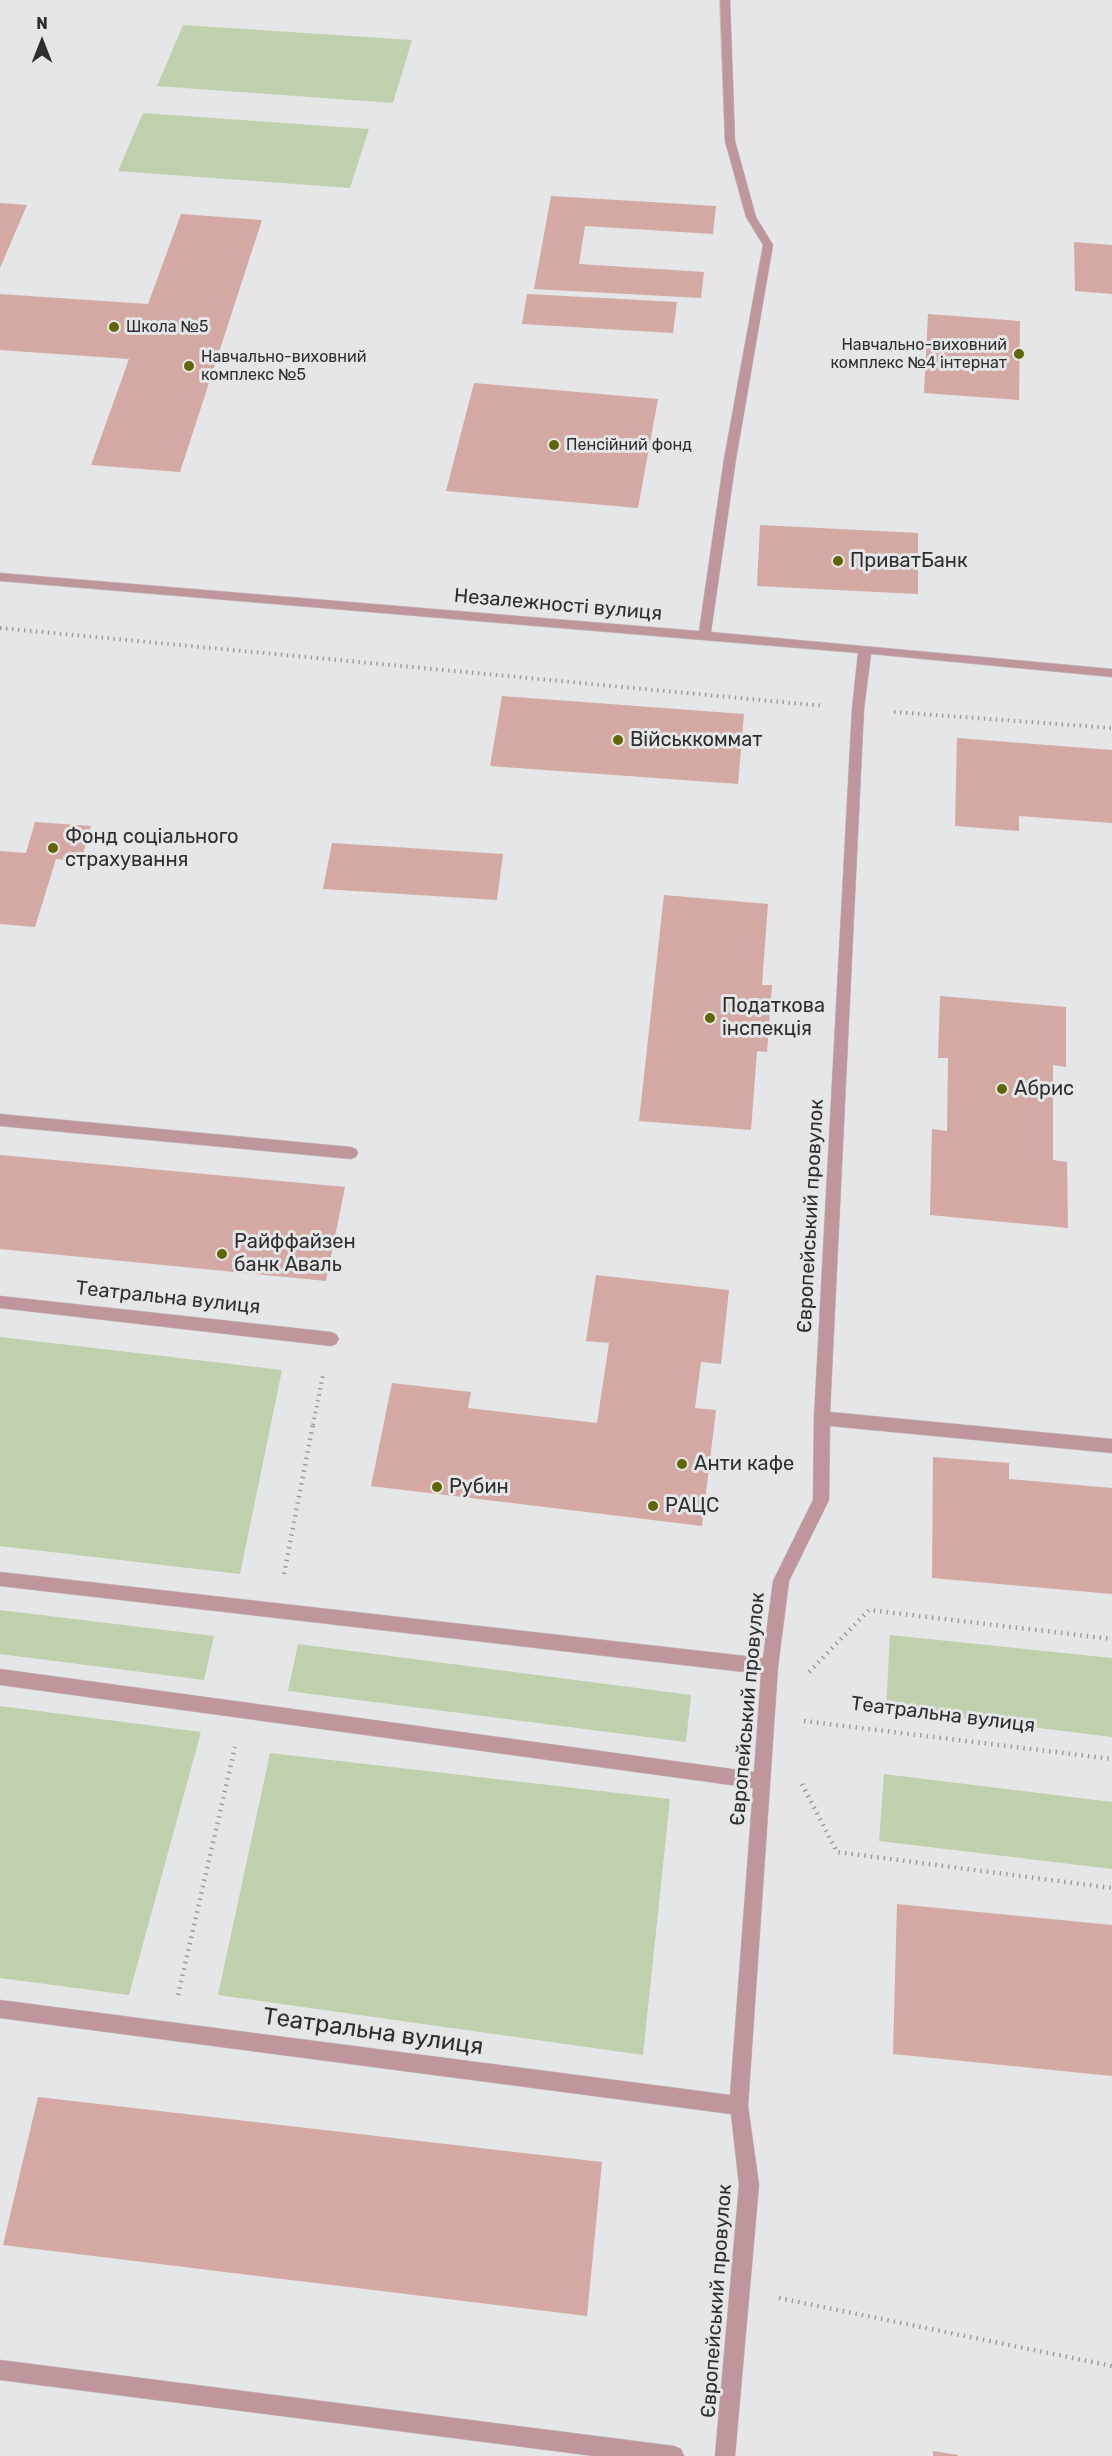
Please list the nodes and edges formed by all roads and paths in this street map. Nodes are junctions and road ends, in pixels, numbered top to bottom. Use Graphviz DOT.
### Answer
graph roads {
  1 [pos="725,0"];
  2 [pos="0,578"];
  3 [pos="0,628"];
  4 [pos="704,637"];
  5 [pos="865,650"];
  6 [pos="1112,673"];
  7 [pos="858,709"];
  8 [pos="1112,728"];
  9 [pos="0,1120"];
  10 [pos="351,1153"];
  11 [pos="0,1302"];
  12 [pos="331,1339"];
  13 [pos="822,1418"];
  14 [pos="1112,1446"];
  15 [pos="0,1579"];
  16 [pos="277,1611"];
  17 [pos="1112,1639"];
  18 [pos="771,1667"];
  19 [pos="0,1677"];
  20 [pos="243,1710"];
  21 [pos="768,1716"];
  22 [pos="1112,1759"];
  23 [pos="800,1779"];
  24 [pos="761,1781"];
  25 [pos="1112,1888"];
  26 [pos="0,2009"];
  27 [pos="170,2030"];
  28 [pos="739,2106"];
  29 [pos="740,2290"];
  30 [pos="1112,2366"];
  31 [pos="0,2370"];
  32 [pos="674,2456"];
  33 [pos="725,2456"];
  1 -- 4 [label="street"];
  2 -- 4 [label="street, Незалежності вулиця"];
  3 -- 7 [label="path"];
  4 -- 5 [label="street, Незалежності вулиця"];
  5 -- 6 [label="street, Незалежності вулиця"];
  5 -- 7 [label="street, Європейський провулок"];
  7 -- 8 [label="path"];
  7 -- 13 [label="street, Європейський провулок"];
  9 -- 10 [label="street"];
  11 -- 12 [label="street, Театральна вулиця"];
  12 -- 16 [label="path"];
  13 -- 14 [label="street"];
  13 -- 18 [label="street, Європейський провулок"];
  15 -- 16 [label="street"];
  16 -- 18 [label="street"];
  17 -- 21 [label="path"];
  18 -- 21 [label="street, Європейський провулок"];
  19 -- 20 [label="street"];
  20 -- 24 [label="street"];
  20 -- 27 [label="path"];
  21 -- 22 [label="path, Театральна вулиця"];
  21 -- 24 [label="street, Європейський провулок"];
  23 -- 25 [label="path"];
  24 -- 28 [label="street, Європейський провулок"];
  26 -- 27 [label="street, Театральна вулиця"];
  27 -- 28 [label="street, Театральна вулиця"];
  28 -- 29 [label="street, Європейський провулок"];
  29 -- 30 [label="path"];
  29 -- 33 [label="street, Європейський провулок"];
  31 -- 32 [label="street"];
}
